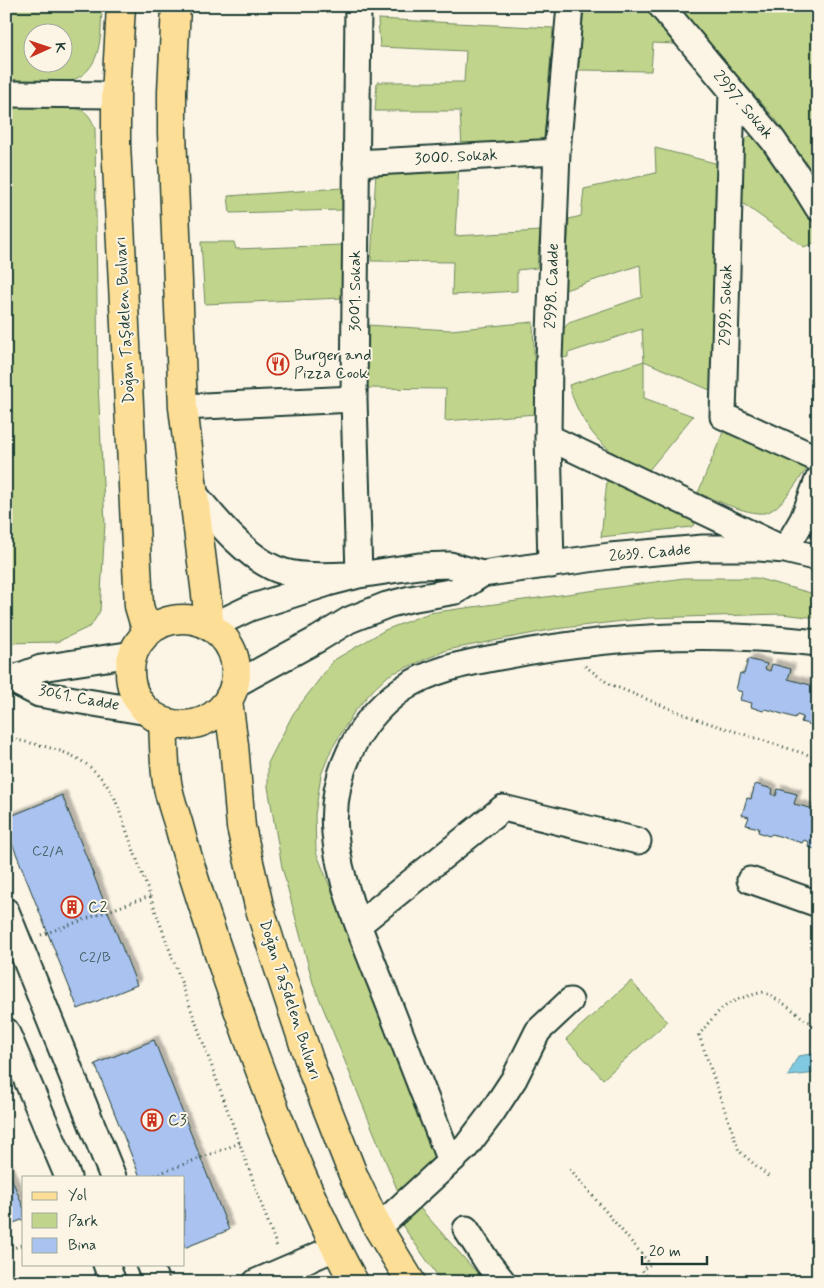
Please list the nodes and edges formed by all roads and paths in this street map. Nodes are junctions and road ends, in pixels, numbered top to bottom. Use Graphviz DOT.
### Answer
graph roads {
  1 [pos="121,6"];
  2 [pos="176,6"];
  3 [pos="358,6"];
  4 [pos="570,6"];
  5 [pos="660,6"];
  6 [pos="732,91"];
  7 [pos="6,94"];
  8 [pos="116,95"];
  9 [pos="557,152"];
  10 [pos="356,163"];
  11 [pos="818,208"];
  12 [pos="354,399"];
  13 [pos="184,407"];
  14 [pos="548,437"];
  15 [pos="818,459"];
  16 [pos="818,480"];
  17 [pos="193,492"];
  18 [pos="786,550"];
  19 [pos="818,558"];
  20 [pos="551,566"];
  21 [pos="482,574"];
  22 [pos="359,575"];
  23 [pos="210,627"];
  24 [pos="140,643"];
  25 [pos="818,643"];
  26 [pos="562,646"];
  27 [pos="9,678"];
  28 [pos="231,693"];
  29 [pos="156,717"];
  30 [pos="6,737"];
  31 [pos="818,758"];
  32 [pos="638,841"];
  33 [pos="750,880"];
  34 [pos="150,896"];
  35 [pos="818,904"];
  36 [pos="358,925"];
  37 [pos="11,927"];
  38 [pos="570,1001"];
  39 [pos="818,1024"];
  40 [pos="6,1031"];
  41 [pos="240,1143"];
  42 [pos="450,1161"];
  43 [pos="570,1169"];
  44 [pos="103,1174"];
  45 [pos="68,1176"];
  46 [pos="153,1176"];
  47 [pos="768,1176"];
  48 [pos="378,1228"];
  49 [pos="466,1229"];
  50 [pos="22,1245"];
  51 [pos="335,1248"];
  52 [pos="6,1251"];
  53 [pos="107,1266"];
  54 [pos="150,1266"];
  55 [pos="285,1269"];
  56 [pos="113,1282"];
  57 [pos="156,1282"];
  58 [pos="256,1282"];
  59 [pos="354,1282"];
  60 [pos="411,1282"];
  61 [pos="503,1282"];
  62 [pos="652,1282"];
  1 -- 8 [label="main road, Doğan Taşdelen Bulvarı"];
  2 -- 13 [label="main road"];
  3 -- 10 [label="street, 3001. Sokak"];
  4 -- 9 [label="street, 2998. Cadde"];
  5 -- 6 [label="street, 2997. Sokak"];
  6 -- 11 [label="street, 2997. Sokak"];
  6 -- 15 [label="street, 2999. Sokak"];
  7 -- 8 [label="street"];
  8 -- 24 [label="main road, Doğan Taşdelen Bulvarı"];
  9 -- 10 [label="street, 3000. Sokak"];
  9 -- 14 [label="street, 2998. Cadde"];
  10 -- 12 [label="street, 3001. Sokak"];
  12 -- 13 [label="street"];
  12 -- 22 [label="street, 3001. Sokak"];
  13 -- 17 [label="main road"];
  14 -- 18 [label="street"];
  14 -- 20 [label="street, 2998. Cadde"];
  16 -- 18 [label="street"];
  17 -- 22 [label="street"];
  17 -- 23 [label="main road"];
  18 -- 19 [label="street, 2639. Cadde"];
  18 -- 20 [label="street, 2639. Cadde"];
  20 -- 21 [label="street, 2639. Cadde"];
  21 -- 22 [label="street, 2639. Cadde"];
  21 -- 28 [label="street, 2639. Cadde"];
  22 -- 23 [label="street, 2639. Cadde"];
  23 -- 24 [label="main road, Doğan Taşdelen Bulvarı"];
  23 -- 28 [label="main road, Doğan Taşdelen Bulvarı"];
  24 -- 27 [label="street, 3061. Cadde"];
  24 -- 29 [label="main road, Doğan Taşdelen Bulvarı"];
  25 -- 26 [label="street"];
  26 -- 31 [label="path"];
  26 -- 36 [label="street"];
  27 -- 29 [label="street, 3061. Cadde"];
  28 -- 29 [label="main road"];
  28 -- 48 [label="main road, Doğan Taşdelen Bulvarı"];
  29 -- 51 [label="main road"];
  30 -- 34 [label="path"];
  32 -- 36 [label="street"];
  33 -- 35 [label="street"];
  34 -- 37 [label="path"];
  34 -- 41 [label="path"];
  36 -- 42 [label="street"];
  37 -- 44 [label="street"];
  38 -- 42 [label="street"];
  39 -- 47 [label="path"];
  40 -- 45 [label="street"];
  41 -- 46 [label="path"];
  41 -- 55 [label="path"];
  42 -- 48 [label="street"];
  43 -- 62 [label="path"];
  48 -- 60 [label="main road, Doğan Taşdelen Bulvarı"];
  49 -- 61 [label="street"];
  50 -- 52 [label="path"];
  51 -- 55 [label="street"];
  51 -- 59 [label="main road"];
  53 -- 56 [label="street"];
  54 -- 57 [label="street"];
  55 -- 58 [label="street"];
}
